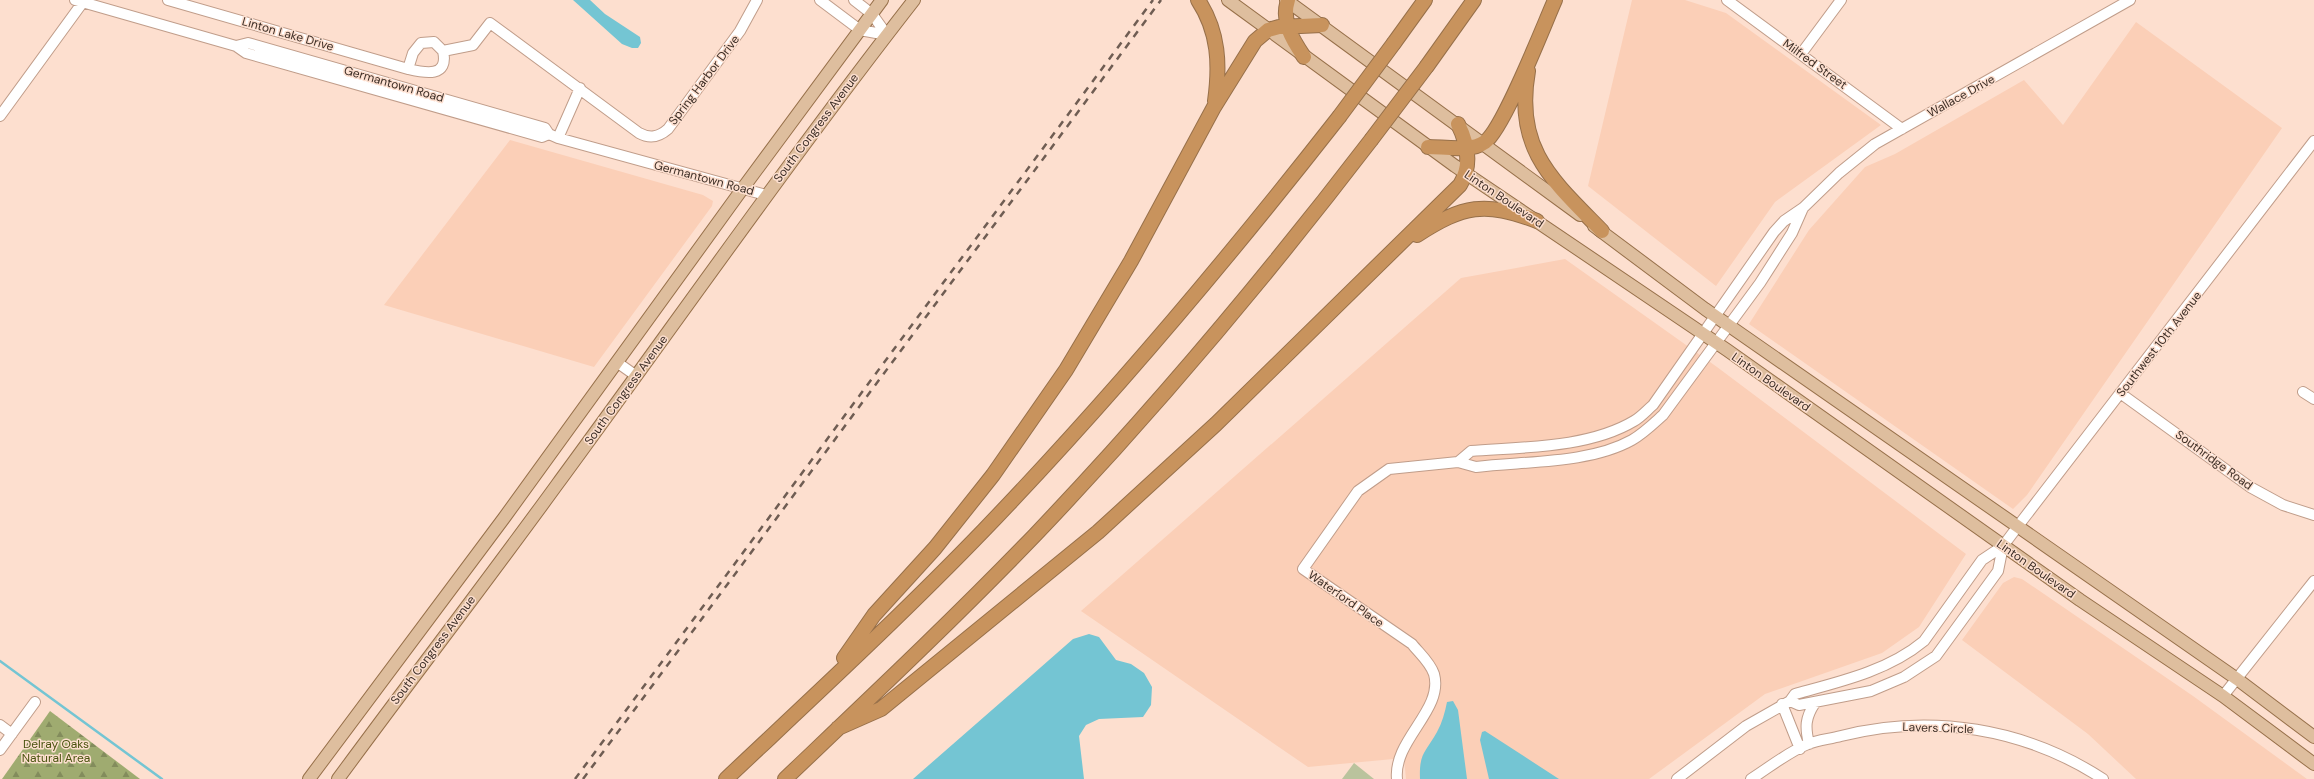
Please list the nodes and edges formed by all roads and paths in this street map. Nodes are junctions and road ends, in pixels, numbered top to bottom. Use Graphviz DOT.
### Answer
graph roads {
  1 [pos="168,0"];
  2 [pos="757,0"];
  3 [pos="820,0"];
  4 [pos="854,0"];
  5 [pos="882,0"];
  6 [pos="914,0"];
  7 [pos="1198,0"];
  8 [pos="1228,0"];
  9 [pos="1287,0"];
  10 [pos="1425,0"];
  11 [pos="1474,0"];
  12 [pos="1555,0"];
  13 [pos="1727,0"];
  14 [pos="1841,0"];
  15 [pos="2130,0"];
  16 [pos="78,1"];
  17 [pos="872,14"];
  18 [pos="1322,25"];
  19 [pos="1287,26"];
  20 [pos="860,30"];
  21 [pos="1268,30"];
  22 [pos="887,35"];
  23 [pos="236,46"];
  24 [pos="443,51"];
  25 [pos="1801,54"];
  26 [pos="1530,55"];
  27 [pos="1304,57"];
  28 [pos="262,58"];
  29 [pos="408,69"];
  30 [pos="350,72"];
  31 [pos="580,88"];
  32 [pos="1214,107"];
  33 [pos="0,116"];
  34 [pos="481,121"];
  35 [pos="523,121"];
  36 [pos="1458,124"];
  37 [pos="1902,129"];
  38 [pos="554,136"];
  39 [pos="2314,141"];
  40 [pos="1483,143"];
  41 [pos="1428,147"];
  42 [pos="1467,147"];
  43 [pos="1466,173"];
  44 [pos="743,188"];
  45 [pos="766,195"];
  46 [pos="1803,208"];
  47 [pos="1536,221"];
  48 [pos="1602,231"];
  49 [pos="1395,249"];
  50 [pos="1715,316"];
  51 [pos="1728,325"];
  52 [pos="1702,334"];
  53 [pos="1715,343"];
  54 [pos="618,363"];
  55 [pos="635,375"];
  56 [pos="2302,392"];
  57 [pos="2120,393"];
  58 [pos="2314,399"];
  59 [pos="1458,462"];
  60 [pos="2314,515"];
  61 [pos="2018,526"];
  62 [pos="2003,546"];
  63 [pos="2314,581"];
  64 [pos="2238,679"];
  65 [pos="824,686"];
  66 [pos="2223,696"];
  67 [pos="35,702"];
  68 [pos="1786,703"];
  69 [pos="1815,703"];
  70 [pos="0,725"];
  71 [pos="838,728"];
  72 [pos="12,734"];
  73 [pos="2314,737"];
  74 [pos="1804,746"];
  75 [pos="0,750"];
  76 [pos="2314,764"];
  77 [pos="309,779"];
  78 [pos="338,779"];
  79 [pos="726,779"];
  80 [pos="785,779"];
  81 [pos="1397,779"];
  82 [pos="1676,779"];
  83 [pos="1751,779"];
  84 [pos="2103,779"];
  1 -- 29 [label="street, Linton Lake Drive"];
  2 -- 31 [label="street, Spring Harbor Drive"];
  3 -- 20 [label="street"];
  4 -- 17 [label="street"];
  5 -- 17 [label="main road, South Congress Avenue"];
  6 -- 22 [label="main road, South Congress Avenue"];
  7 -- 32 [label="highway"];
  8 -- 21 [label="main road, Linton Boulevard"];
  9 -- 18 [label="main road, Linton Boulevard"];
  9 -- 19 [label="highway"];
  10 -- 65 [label="highway, bridge"];
  11 -- 71 [label="highway, bridge"];
  12 -- 26 [label="highway"];
  13 -- 25 [label="street, Milfred Street"];
  14 -- 25 [label="street"];
  15 -- 37 [label="street, Wallace Drive"];
  16 -- 23 [label="street, Germantown Road"];
  16 -- 33 [label="street"];
  17 -- 20 [label="main road, South Congress Avenue"];
  17 -- 22 [label="street"];
  18 -- 19 [label="highway"];
  18 -- 36 [label="main road, Linton Boulevard"];
  19 -- 21 [label="highway"];
  19 -- 27 [label="highway"];
  20 -- 22 [label="street"];
  20 -- 44 [label="main road, South Congress Avenue"];
  21 -- 27 [label="main road, Linton Boulevard"];
  21 -- 32 [label="highway"];
  22 -- 45 [label="main road, South Congress Avenue"];
  23 -- 28 [label="street, Germantown Road"];
  23 -- 30 [label="street, Germantown Road"];
  24 -- 29 [label="street, Linton Lake Drive"];
  24 -- 29 [label="street"];
  24 -- 31 [label="street, Spring Harbor Drive"];
  25 -- 37 [label="street, Milfred Street"];
  26 -- 40 [label="highway"];
  26 -- 48 [label="highway"];
  27 -- 41 [label="main road, Linton Boulevard"];
  28 -- 30 [label="street"];
  28 -- 34 [label="street, Germantown Road"];
  30 -- 35 [label="street, Germantown Road"];
  31 -- 38 [label="street"];
  32 -- 65 [label="highway"];
  34 -- 35 [label="street"];
  34 -- 38 [label="street, Germantown Road"];
  35 -- 38 [label="street, Germantown Road"];
  36 -- 40 [label="main road, Linton Boulevard"];
  36 -- 42 [label="highway"];
  37 -- 46 [label="street, Wallace Drive"];
  38 -- 44 [label="street, Germantown Road"];
  39 -- 57 [label="street, Southwest 10th Avenue"];
  40 -- 42 [label="highway"];
  40 -- 48 [label="main road, Linton Boulevard"];
  41 -- 42 [label="highway"];
  41 -- 43 [label="main road, Linton Boulevard"];
  42 -- 43 [label="highway"];
  43 -- 47 [label="main road, Linton Boulevard"];
  43 -- 49 [label="highway"];
  44 -- 45 [label="street, Germantown Road"];
  44 -- 54 [label="main road, South Congress Avenue"];
  45 -- 55 [label="main road, South Congress Avenue"];
  46 -- 50 [label="street, Wallace Drive"];
  46 -- 51 [label="street, Wallace Drive"];
  47 -- 49 [label="highway"];
  47 -- 52 [label="main road, Linton Boulevard"];
  48 -- 50 [label="main road, Linton Boulevard"];
  49 -- 71 [label="highway"];
  50 -- 51 [label="main road, Linton Boulevard"];
  50 -- 52 [label="street, Wallace Drive"];
  51 -- 53 [label="street, Wallace Drive"];
  51 -- 61 [label="main road, Linton Boulevard"];
  52 -- 53 [label="main road, Linton Boulevard"];
  52 -- 59 [label="street, Waterford Place"];
  53 -- 59 [label="street, Waterford Place"];
  53 -- 62 [label="main road, Linton Boulevard"];
  54 -- 55 [label="street"];
  54 -- 77 [label="main road, South Congress Avenue"];
  55 -- 78 [label="main road, South Congress Avenue"];
  56 -- 58 [label="street"];
  57 -- 60 [label="street, Southridge Road"];
  57 -- 61 [label="street, Southwest 10th Avenue"];
  59 -- 81 [label="street, Waterford Place"];
  61 -- 62 [label="street, Southwest 10th Avenue"];
  61 -- 64 [label="main road, Linton Boulevard"];
  62 -- 66 [label="main road, Linton Boulevard"];
  62 -- 68 [label="street, Southwest 10th Avenue"];
  62 -- 69 [label="street, Southwest 10th Avenue"];
  63 -- 64 [label="street"];
  64 -- 66 [label="street"];
  64 -- 73 [label="main road, Linton Boulevard"];
  65 -- 79 [label="highway"];
  66 -- 76 [label="main road, Linton Boulevard"];
  67 -- 72 [label="street"];
  68 -- 69 [label="street, Southwest 10th Avenue"];
  68 -- 74 [label="street"];
  68 -- 82 [label="street, Southwest 10th Avenue"];
  69 -- 74 [label="street"];
  70 -- 72 [label="street"];
  71 -- 80 [label="highway"];
  72 -- 75 [label="street"];
  74 -- 83 [label="street, Lavers Circle"];
  74 -- 84 [label="street, Lavers Circle"];
}
